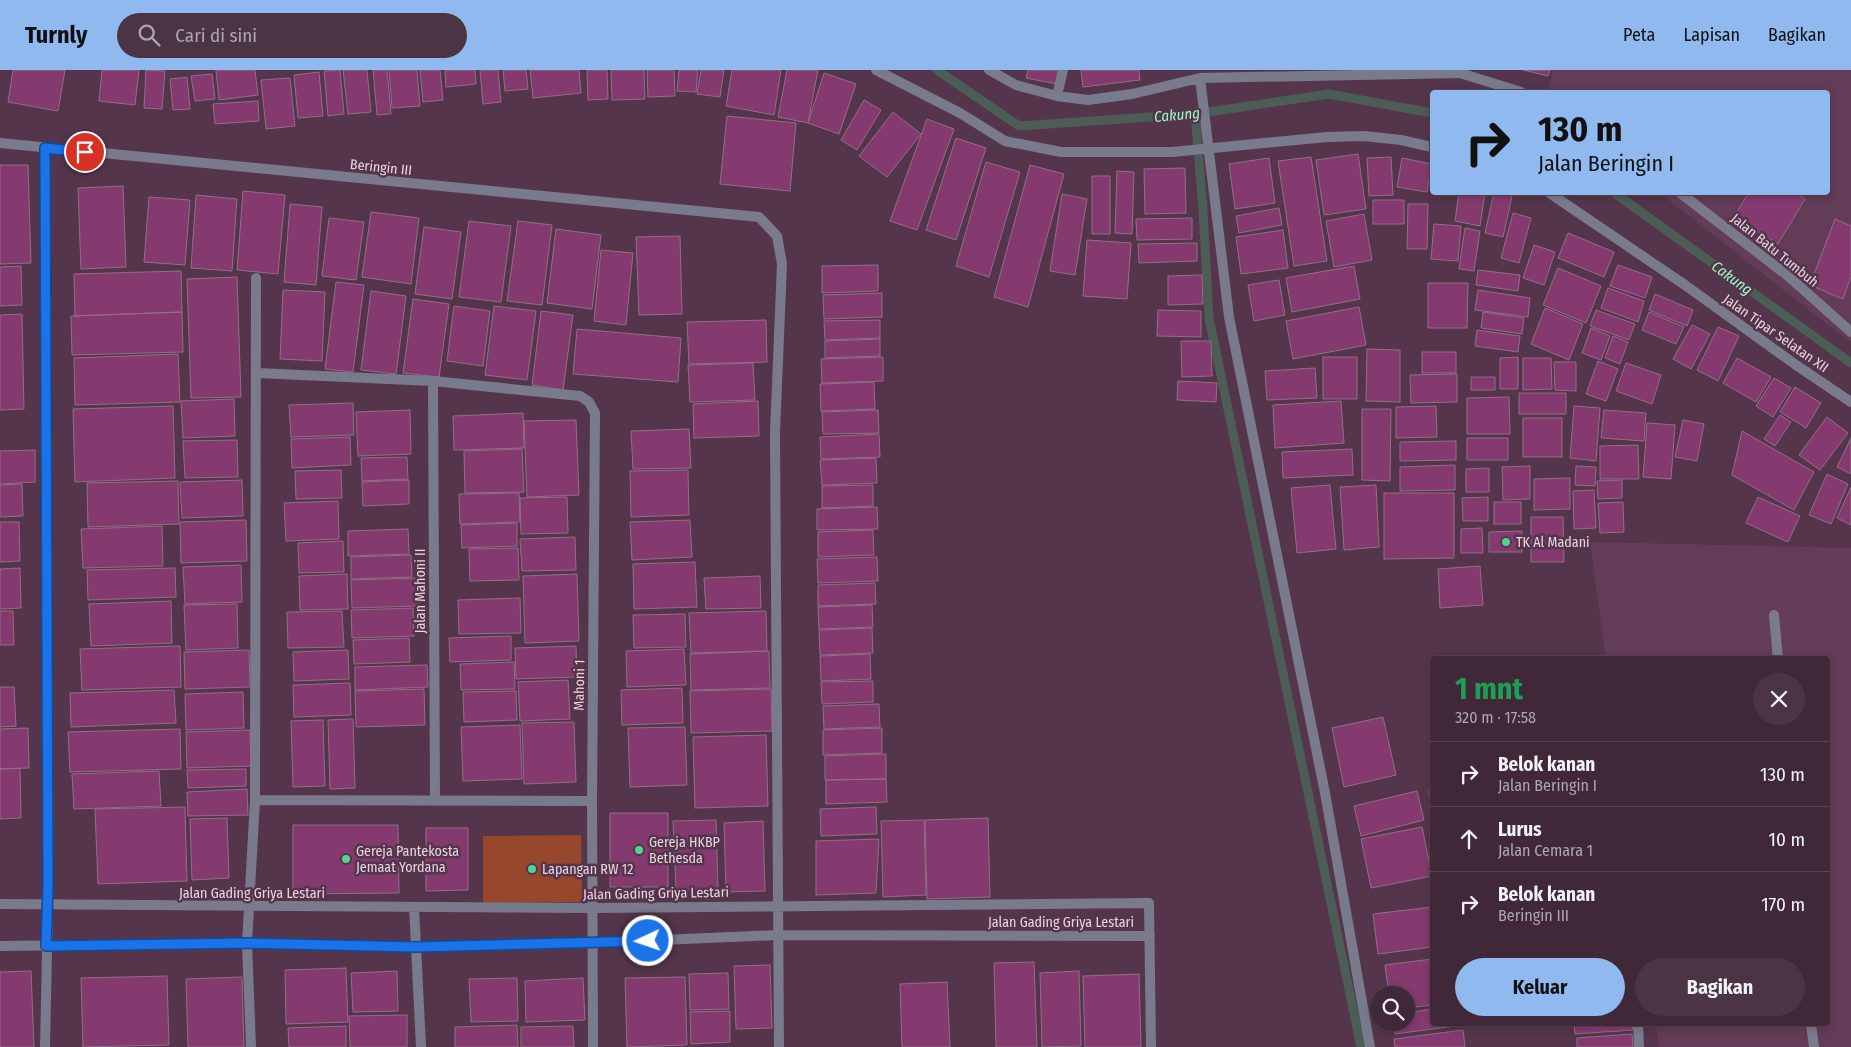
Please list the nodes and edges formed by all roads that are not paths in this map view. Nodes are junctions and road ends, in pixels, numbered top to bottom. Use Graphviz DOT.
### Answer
graph roads {
  1 [pos="876,70"];
  2 [pos="989,70"];
  3 [pos="1063,70"];
  4 [pos="1460,71"];
  5 [pos="1313,73"];
  6 [pos="1200,78"];
  7 [pos="1515,90"];
  8 [pos="1057,96"];
  9 [pos="0,143"];
  10 [pos="1206,147"];
  11 [pos="1430,147"];
  12 [pos="45,148"];
  13 [pos="1552,195"];
  14 [pos="1683,195"];
  15 [pos="256,278"];
  16 [pos="1851,332"];
  17 [pos="257,373"];
  18 [pos="433,382"];
  19 [pos="1851,402"];
  20 [pos="1774,616"];
  21 [pos="1778,656"];
  22 [pos="255,800"];
  23 [pos="434,800"];
  24 [pos="592,801"];
  25 [pos="0,904"];
  26 [pos="48,905"];
  27 [pos="779,905"];
  28 [pos="248,907"];
  29 [pos="414,907"];
  30 [pos="593,908"];
  31 [pos="778,935"];
  32 [pos="1150,936"];
  33 [pos="248,943"];
  34 [pos="593,943"];
  35 [pos="0,946"];
  36 [pos="46,946"];
  37 [pos="416,947"];
  38 [pos="1638,1026"];
  39 [pos="1811,1026"];
  40 [pos="45,1047"];
  41 [pos="251,1047"];
  42 [pos="421,1047"];
  43 [pos="593,1047"];
  44 [pos="779,1047"];
  45 [pos="1151,1047"];
  46 [pos="1370,1047"];
  47 [pos="1639,1047"];
  48 [pos="1814,1047"];
  1 -- 10 [label="street"];
  2 -- 8 [label="street"];
  3 -- 8 [label="street"];
  4 -- 5 [label="street"];
  4 -- 7 [label="street"];
  5 -- 6 [label="street"];
  6 -- 8 [label="street"];
  6 -- 10 [label="street"];
  9 -- 12 [label="street, Beringin III"];
  10 -- 11 [label="street"];
  10 -- 46 [label="street"];
  12 -- 26 [label="street"];
  12 -- 27 [label="street, Beringin III"];
  13 -- 19 [label="street, Jalan Tipar Selatan XII"];
  14 -- 16 [label="street, Jalan Batu Tumbuh"];
  15 -- 17 [label="street"];
  17 -- 18 [label="street, Mahoni 1"];
  17 -- 22 [label="street"];
  18 -- 23 [label="street, Jalan Mahoni II"];
  18 -- 24 [label="street, Mahoni 1"];
  20 -- 21 [label="street"];
  22 -- 23 [label="street"];
  22 -- 28 [label="street"];
  23 -- 24 [label="street"];
  24 -- 30 [label="street, Mahoni 1"];
  25 -- 26 [label="street, Jalan Gading Griya Lestari"];
  26 -- 28 [label="street, Jalan Gading Griya Lestari"];
  26 -- 36 [label="street"];
  27 -- 30 [label="street, Jalan Gading Griya Lestari"];
  27 -- 31 [label="street"];
  27 -- 32 [label="street, Jalan Gading Griya Lestari"];
  28 -- 29 [label="street, Jalan Gading Griya Lestari"];
  28 -- 33 [label="street"];
  29 -- 30 [label="street, Jalan Gading Griya Lestari"];
  29 -- 37 [label="street"];
  30 -- 34 [label="street, Mahoni 1"];
  31 -- 32 [label="street, Jalan Gading Griya Lestari"];
  31 -- 34 [label="street, Jalan Gading Griya Lestari"];
  31 -- 44 [label="street"];
  32 -- 45 [label="street"];
  33 -- 36 [label="street, Jalan Gading Griya Lestari"];
  33 -- 37 [label="street, Jalan Gading Griya Lestari"];
  33 -- 41 [label="street"];
  34 -- 37 [label="street, Jalan Gading Griya Lestari"];
  34 -- 43 [label="street, Mahoni 1"];
  35 -- 36 [label="street, Jalan Gading Griya Lestari"];
  36 -- 40 [label="street"];
  37 -- 42 [label="street"];
  38 -- 47 [label="street"];
  39 -- 48 [label="street"];
}
